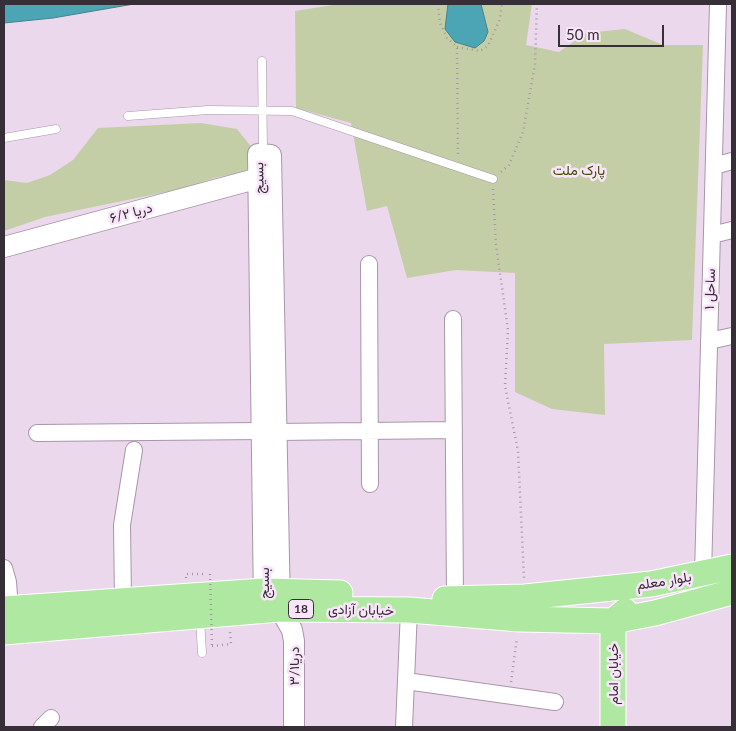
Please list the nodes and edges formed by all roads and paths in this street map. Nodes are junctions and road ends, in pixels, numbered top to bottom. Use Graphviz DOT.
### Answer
graph roads {
  1 [pos="438,4"];
  2 [pos="502,4"];
  3 [pos="537,4"];
  4 [pos="718,4"];
  5 [pos="457,47"];
  6 [pos="262,61"];
  7 [pos="263,111"];
  8 [pos="128,116"];
  9 [pos="56,129"];
  10 [pos="4,138"];
  11 [pos="263,154"];
  12 [pos="732,161"];
  13 [pos="458,166"];
  14 [pos="714,166"];
  15 [pos="259,178"];
  16 [pos="493,179"];
  17 [pos="732,230"];
  18 [pos="712,235"];
  19 [pos="266,239"];
  20 [pos="4,247"];
  21 [pos="369,264"];
  22 [pos="453,319"];
  23 [pos="732,336"];
  24 [pos="709,341"];
  25 [pos="454,430"];
  26 [pos="370,431"];
  27 [pos="269,432"];
  28 [pos="37,433"];
  29 [pos="134,450"];
  30 [pos="370,484"];
  31 [pos="732,567"];
  32 [pos="4,568"];
  33 [pos="186,574"];
  34 [pos="702,574"];
  35 [pos="623,587"];
  36 [pos="594,590"];
  37 [pos="732,592"];
  38 [pos="455,599"];
  39 [pos="272,600"];
  40 [pos="123,601"];
  41 [pos="523,608"];
  42 [pos="409,610"];
  43 [pos="655,613"];
  44 [pos="200,616"];
  45 [pos="6,617"];
  46 [pos="606,621"];
  47 [pos="231,644"];
  48 [pos="202,653"];
  49 [pos="406,681"];
  50 [pos="508,696"];
  51 [pos="555,702"];
  52 [pos="294,727"];
  53 [pos="404,727"];
  54 [pos="597,727"];
  55 [pos="613,727"];
  56 [pos="617,727"];
  1 -- 5 [label="path"];
  2 -- 5 [label="path"];
  3 -- 16 [label="path"];
  4 -- 14 [label="street, ساحل ۱"];
  5 -- 13 [label="path"];
  6 -- 7 [label="lane"];
  7 -- 8 [label="lane"];
  7 -- 11 [label="lane"];
  7 -- 13 [label="lane"];
  9 -- 10 [label="lane"];
  11 -- 15 [label="street, بسیج"];
  11 -- 19 [label="street, بسیج"];
  12 -- 14 [label="street"];
  13 -- 16 [label="lane"];
  14 -- 18 [label="street, ساحل ۱"];
  15 -- 19 [label="street, بسیج"];
  15 -- 20 [label="street, دریا ۶/۲"];
  16 -- 41 [label="path"];
  17 -- 18 [label="street"];
  18 -- 24 [label="street, ساحل ۱"];
  19 -- 27 [label="street, بسیج"];
  21 -- 26 [label="street"];
  22 -- 25 [label="street"];
  23 -- 24 [label="street"];
  24 -- 34 [label="street, ساحل ۱"];
  25 -- 26 [label="street"];
  25 -- 38 [label="street"];
  26 -- 27 [label="street"];
  26 -- 30 [label="street"];
  27 -- 28 [label="street"];
  27 -- 39 [label="street, بسیج"];
  29 -- 40 [label="street"];
  31 -- 34 [label="main road, بلوار معلم / 18"];
  32 -- 45 [label="street"];
  33 -- 47 [label="path, bridge"];
  34 -- 35 [label="main road, بلوار معلم / 18"];
  35 -- 36 [label="main road, بلوار معلم / 18"];
  35 -- 46 [label="main road"];
  36 -- 41 [label="main road, خیابان آزادی / 18"];
  36 -- 46 [label="main road"];
  37 -- 43 [label="main road, بلوار معلم / 18"];
  38 -- 39 [label="main road, خیابان آزادی / 18"];
  38 -- 41 [label="main road, خیابان آزادی / 18"];
  39 -- 40 [label="main road, خیابان آزادی / 18"];
  39 -- 42 [label="main road, خیابان آزادی / 18"];
  39 -- 44 [label="main road, خیابان آزادی / 18"];
  39 -- 52 [label="street, دریا۳/۱"];
  40 -- 45 [label="main road, خیابان آزادی / 18"];
  41 -- 42 [label="main road, خیابان آزادی / 18"];
  41 -- 46 [label="main road, خیابان آزادی / 18"];
  41 -- 50 [label="path"];
  42 -- 49 [label="street"];
  43 -- 46 [label="main road, بلوار معلم / 18"];
  43 -- 56 [label="main road"];
  44 -- 45 [label="main road, خیابان آزادی / 18"];
  44 -- 48 [label="lane"];
  46 -- 54 [label="main road, خیابان امام"];
  46 -- 55 [label="main road, خیابان امام"];
  49 -- 50 [label="street"];
  49 -- 53 [label="street"];
  50 -- 51 [label="street"];
}
